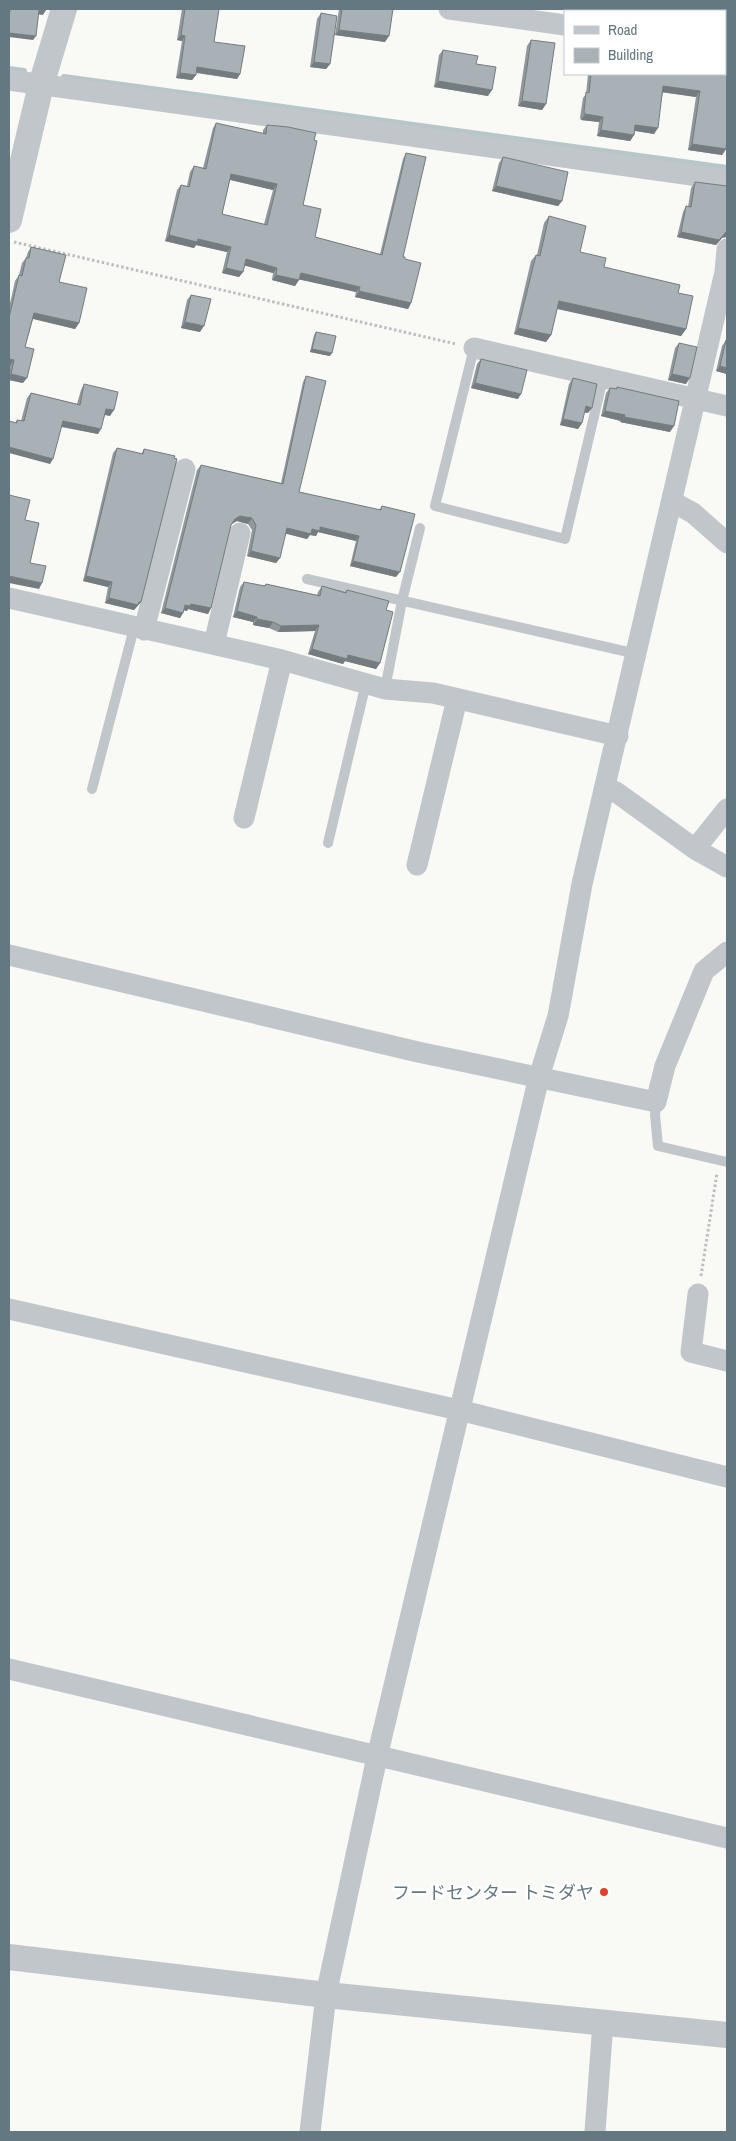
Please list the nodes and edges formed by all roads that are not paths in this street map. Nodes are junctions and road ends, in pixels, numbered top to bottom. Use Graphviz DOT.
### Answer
graph roads {
  1 [pos="64,9"];
  2 [pos="449,9"];
  3 [pos="564,25"];
  4 [pos="9,80"];
  5 [pos="41,85"];
  6 [pos="727,180"];
  7 [pos="9,220"];
  8 [pos="727,253"];
  9 [pos="474,348"];
  10 [pos="603,378"];
  11 [pos="696,399"];
  12 [pos="727,406"];
  13 [pos="185,469"];
  14 [pos="672,502"];
  15 [pos="420,528"];
  16 [pos="240,533"];
  17 [pos="727,543"];
  18 [pos="307,579"];
  19 [pos="9,598"];
  20 [pos="402,601"];
  21 [pos="139,629"];
  22 [pos="214,644"];
  23 [pos="637,654"];
  24 [pos="282,660"];
  25 [pos="375,686"];
  26 [pos="457,699"];
  27 [pos="618,736"];
  28 [pos="605,787"];
  29 [pos="92,789"];
  30 [pos="727,809"];
  31 [pos="244,818"];
  32 [pos="328,843"];
  33 [pos="695,849"];
  34 [pos="417,865"];
  35 [pos="727,867"];
  36 [pos="727,952"];
  37 [pos="9,955"];
  38 [pos="539,1077"];
  39 [pos="656,1102"];
  40 [pos="723,1162"];
  41 [pos="698,1294"];
  42 [pos="9,1308"];
  43 [pos="727,1361"];
  44 [pos="459,1410"];
  45 [pos="727,1477"];
  46 [pos="9,1669"];
  47 [pos="377,1757"];
  48 [pos="727,1838"];
  49 [pos="9,1958"];
  50 [pos="326,1995"];
  51 [pos="603,2022"];
  52 [pos="727,2035"];
  53 [pos="310,2132"];
  54 [pos="595,2132"];
  1 -- 5 [label="street"];
  2 -- 3 [label="street"];
  4 -- 5 [label="street"];
  5 -- 6 [label="street"];
  5 -- 7 [label="street"];
  8 -- 11 [label="street"];
  9 -- 10 [label="street"];
  9 -- 10 [label="lane"];
  10 -- 11 [label="street"];
  11 -- 12 [label="street"];
  11 -- 14 [label="street"];
  13 -- 21 [label="street"];
  14 -- 17 [label="street"];
  14 -- 23 [label="street"];
  15 -- 20 [label="lane"];
  16 -- 22 [label="street"];
  18 -- 20 [label="lane"];
  19 -- 21 [label="street"];
  20 -- 23 [label="lane"];
  20 -- 25 [label="lane"];
  21 -- 22 [label="street"];
  21 -- 29 [label="lane"];
  22 -- 24 [label="street"];
  23 -- 27 [label="street"];
  24 -- 25 [label="street"];
  24 -- 31 [label="street"];
  25 -- 26 [label="street"];
  25 -- 32 [label="lane"];
  26 -- 27 [label="street"];
  26 -- 34 [label="street"];
  27 -- 28 [label="street"];
  28 -- 33 [label="street"];
  28 -- 38 [label="street"];
  30 -- 33 [label="street"];
  33 -- 35 [label="street"];
  36 -- 39 [label="street"];
  37 -- 38 [label="street"];
  38 -- 39 [label="street"];
  38 -- 44 [label="street"];
  39 -- 40 [label="lane"];
  41 -- 43 [label="street"];
  42 -- 44 [label="street"];
  44 -- 45 [label="street"];
  44 -- 47 [label="street"];
  46 -- 47 [label="street"];
  47 -- 48 [label="street"];
  47 -- 50 [label="street"];
  49 -- 50 [label="street"];
  50 -- 51 [label="street"];
  50 -- 53 [label="street"];
  51 -- 52 [label="street"];
  51 -- 54 [label="street"];
}
